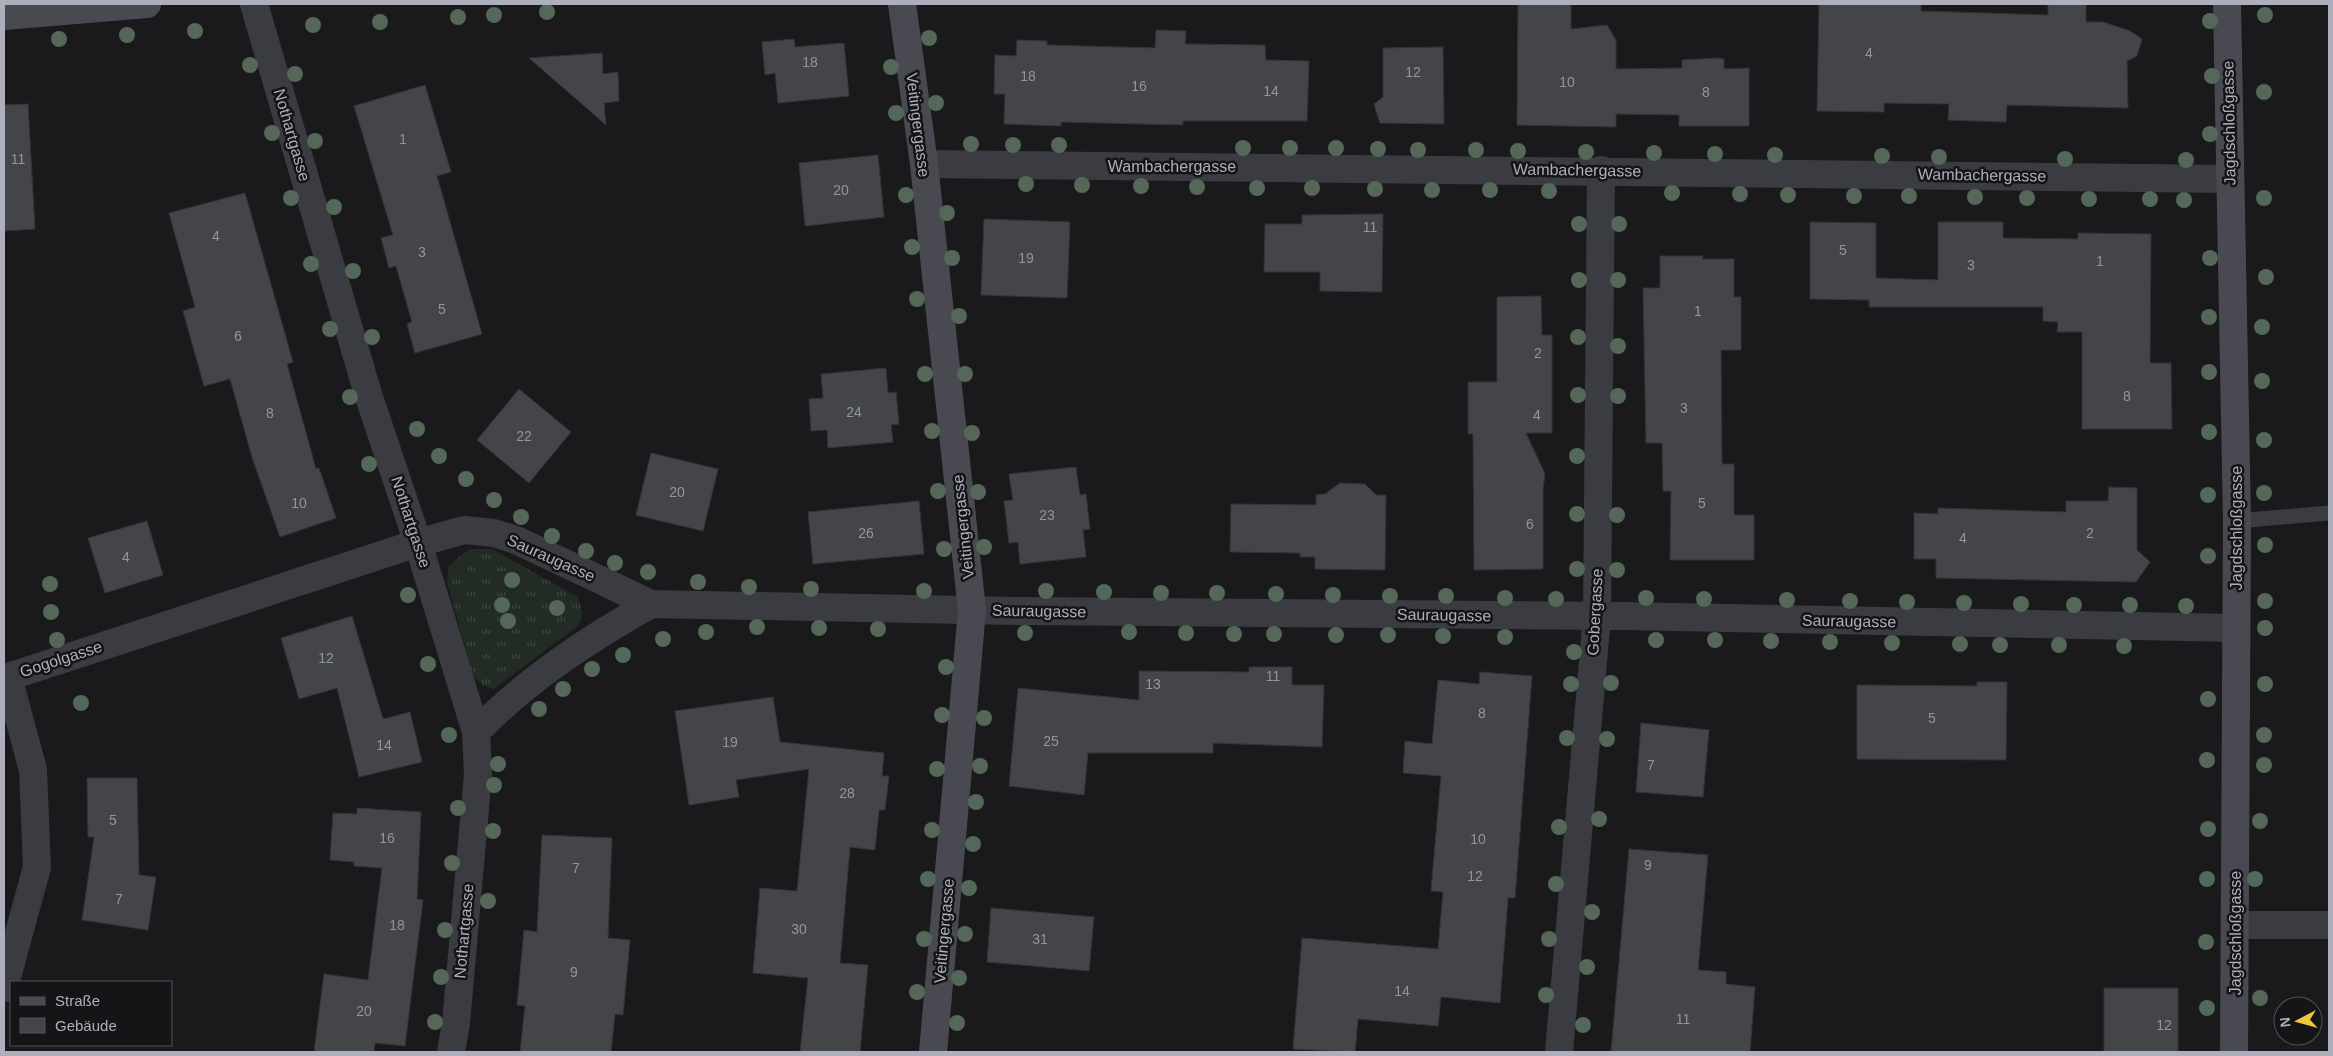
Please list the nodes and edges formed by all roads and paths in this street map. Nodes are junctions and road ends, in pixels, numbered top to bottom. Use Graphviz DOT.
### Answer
graph roads {
  1 [pos="147,4"];
  2 [pos="254,4"];
  3 [pos="902,4"];
  4 [pos="2227,4"];
  5 [pos="4,16"];
  6 [pos="924,164"];
  7 [pos="1601,170"];
  8 [pos="2230,178"];
  9 [pos="2329,513"];
  10 [pos="2237,521"];
  11 [pos="418,543"];
  12 [pos="651,604"];
  13 [pos="972,610"];
  14 [pos="1597,616"];
  15 [pos="2236,628"];
  16 [pos="476,732"];
  17 [pos="2329,925"];
  18 [pos="2235,926"];
  19 [pos="4,988"];
  20 [pos="451,1052"];
  21 [pos="933,1052"];
  22 [pos="1559,1052"];
  23 [pos="2234,1052"];
  1 -- 5 [label="street"];
  2 -- 11 [label="street, Nothartgasse"];
  3 -- 6 [label="street, Veitingergasse"];
  4 -- 8 [label="street, Jagdschloßgasse"];
  6 -- 7 [label="street, Wambachergasse"];
  6 -- 13 [label="street, Veitingergasse"];
  7 -- 8 [label="street, Wambachergasse"];
  7 -- 14 [label="street, Gobergasse"];
  8 -- 10 [label="street, Jagdschloßgasse"];
  9 -- 10 [label="lane"];
  10 -- 15 [label="street, Jagdschloßgasse"];
  11 -- 12 [label="street, Sauraugasse"];
  11 -- 16 [label="street, Nothartgasse"];
  11 -- 19 [label="street, Gogolgasse"];
  12 -- 13 [label="street, Sauraugasse"];
  12 -- 16 [label="street"];
  13 -- 14 [label="street, Sauraugasse"];
  13 -- 21 [label="street, Veitingergasse"];
  14 -- 15 [label="street, Sauraugasse"];
  14 -- 22 [label="street, Gobergasse"];
  15 -- 18 [label="street, Jagdschloßgasse"];
  16 -- 20 [label="street, Nothartgasse"];
  17 -- 18 [label="street"];
  18 -- 23 [label="street, Jagdschloßgasse"];
}
